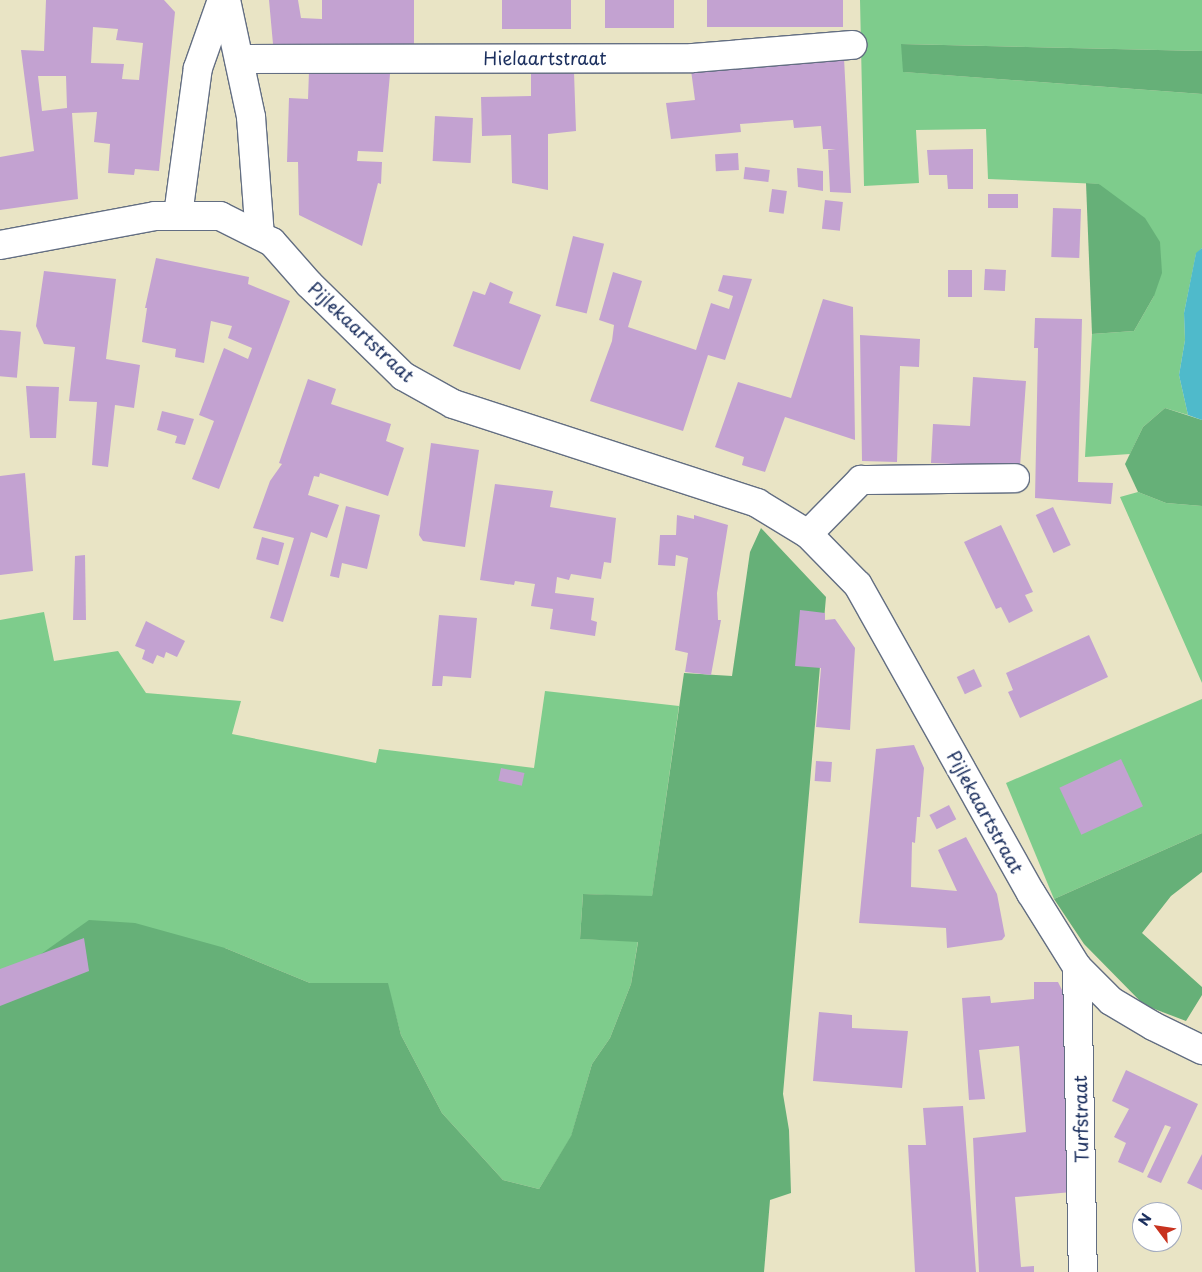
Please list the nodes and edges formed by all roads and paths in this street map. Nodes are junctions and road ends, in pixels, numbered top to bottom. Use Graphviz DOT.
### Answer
graph roads {
  1 [pos="222,0"];
  2 [pos="226,0"];
  3 [pos="852,45"];
  4 [pos="239,59"];
  5 [pos="178,215"];
  6 [pos="260,236"];
  7 [pos="0,245"];
  8 [pos="1015,478"];
  9 [pos="808,534"];
  10 [pos="1078,967"];
  11 [pos="1202,1050"];
  12 [pos="1083,1272"];
  1 -- 5 [label="street"];
  2 -- 4 [label="street"];
  3 -- 4 [label="street, Hielaartstraat"];
  4 -- 6 [label="street"];
  5 -- 6 [label="street, Pijlekaartstraat"];
  5 -- 7 [label="street, Pijlekaartstraat"];
  6 -- 9 [label="street, Pijlekaartstraat"];
  8 -- 9 [label="street"];
  9 -- 10 [label="street, Pijlekaartstraat"];
  10 -- 11 [label="street, Pijlekaartstraat"];
  10 -- 12 [label="street, Turfstraat"];
}
